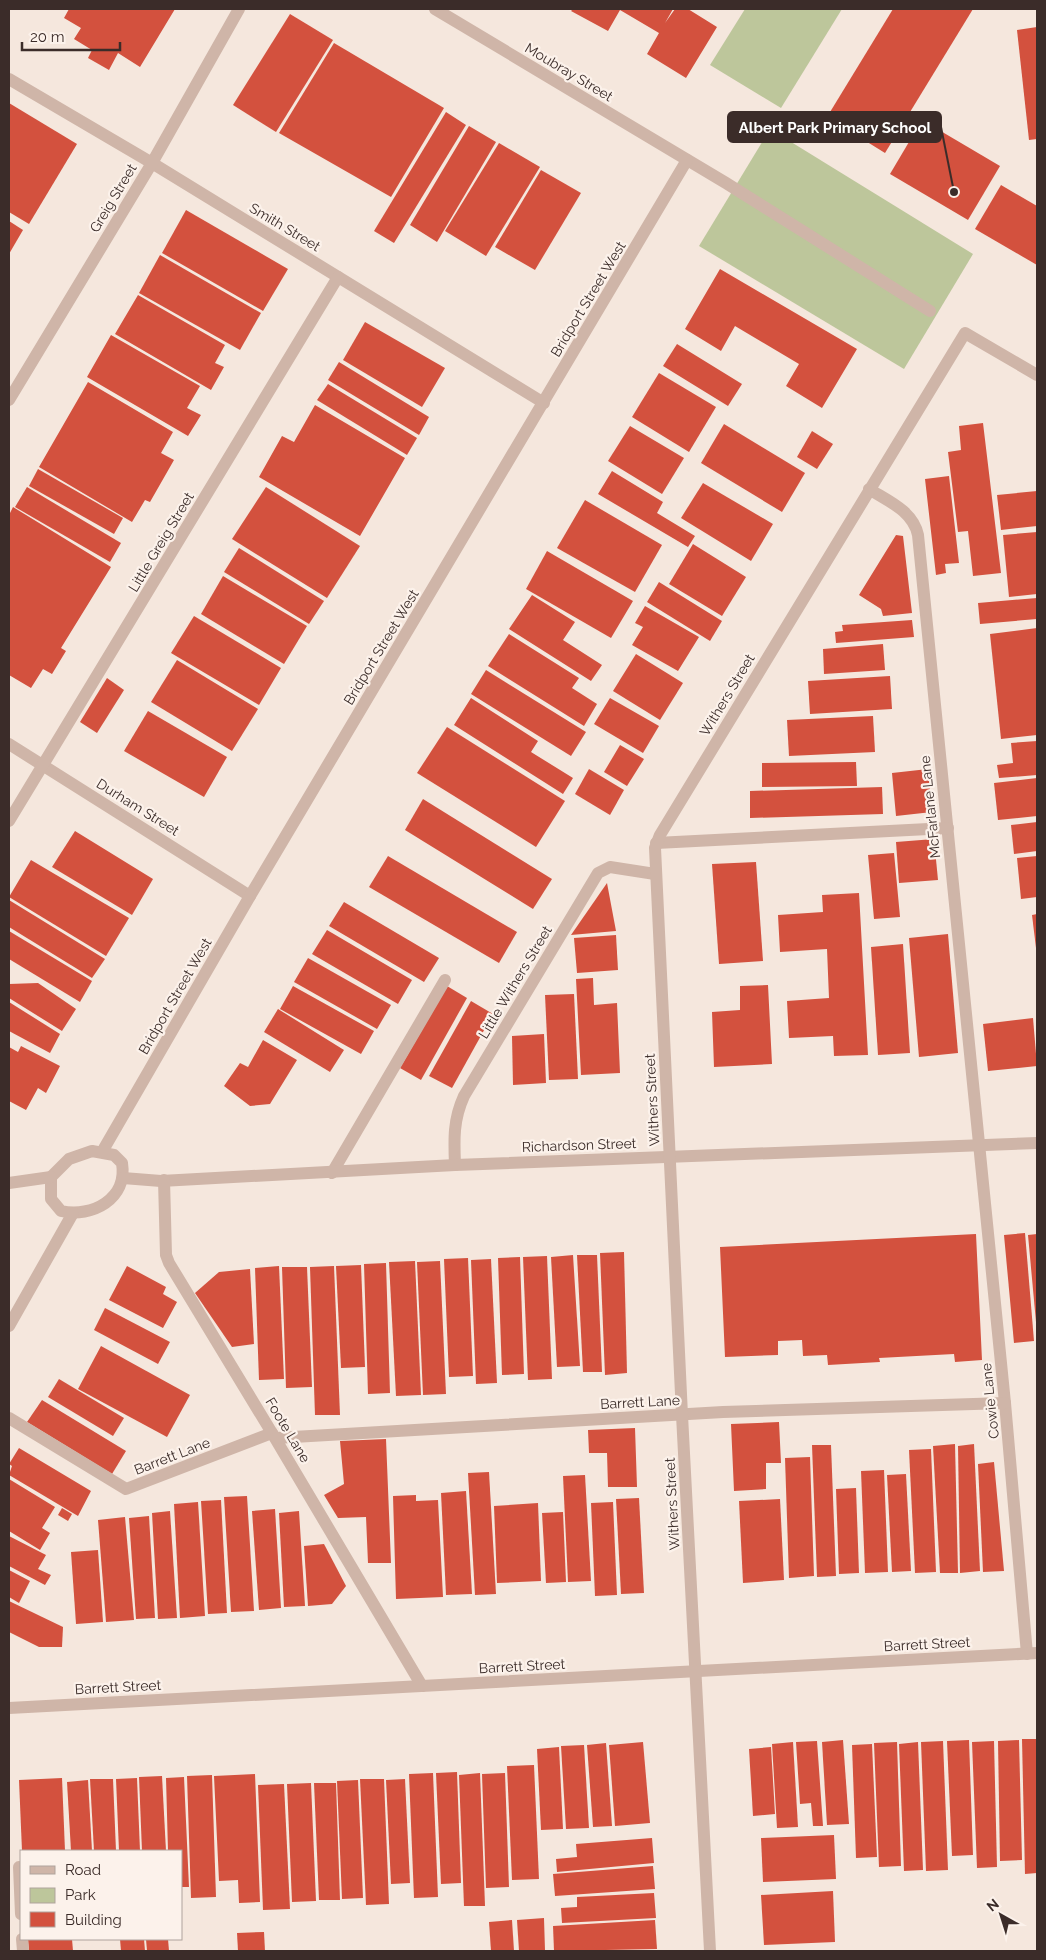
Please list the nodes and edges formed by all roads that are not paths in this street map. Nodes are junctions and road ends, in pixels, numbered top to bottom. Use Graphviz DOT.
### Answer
graph roads {
  1 [pos="240,9"];
  2 [pos="435,9"];
  3 [pos="9,80"];
  4 [pos="687,160"];
  5 [pos="152,163"];
  6 [pos="338,277"];
  7 [pos="930,311"];
  8 [pos="1037,375"];
  9 [pos="9,400"];
  10 [pos="544,403"];
  11 [pos="869,489"];
  12 [pos="9,744"];
  13 [pos="43,765"];
  14 [pos="9,821"];
  15 [pos="948,828"];
  16 [pos="656,843"];
  17 [pos="655,874"];
  18 [pos="250,896"];
  19 [pos="446,980"];
  20 [pos="1037,1143"];
  21 [pos="978,1145"];
  22 [pos="102,1152"];
  23 [pos="670,1157"];
  24 [pos="455,1165"];
  25 [pos="332,1173"];
  26 [pos="51,1177"];
  27 [pos="123,1178"];
  28 [pos="164,1180"];
  29 [pos="9,1183"];
  30 [pos="73,1214"];
  31 [pos="9,1326"];
  32 [pos="1006,1403"];
  33 [pos="682,1415"];
  34 [pos="9,1418"];
  35 [pos="274,1435"];
  36 [pos="1032,1654"];
  37 [pos="696,1672"];
  38 [pos="422,1686"];
  39 [pos="9,1708"];
  40 [pos="19,1867"];
  41 [pos="20,1890"];
  42 [pos="710,1951"];
  1 -- 5 [label="street, Greig Street"];
  2 -- 4 [label="street, Moubray Street"];
  3 -- 5 [label="street, Smith Street"];
  4 -- 7 [label="street, Moubray Street"];
  4 -- 10 [label="street, Bridport Street West"];
  5 -- 6 [label="street, Smith Street"];
  5 -- 9 [label="street, Greig Street"];
  6 -- 10 [label="street, Smith Street"];
  6 -- 13 [label="street, Little Greig Street"];
  8 -- 11 [label="street, Withers Street"];
  10 -- 18 [label="street, Bridport Street West"];
  11 -- 15 [label="street, McFarlane Lane"];
  11 -- 16 [label="street, Withers Street"];
  12 -- 13 [label="street, Durham Street"];
  13 -- 14 [label="street, Little Greig Street"];
  13 -- 18 [label="street, Durham Street"];
  15 -- 16 [label="street"];
  15 -- 21 [label="street, McFarlane Lane"];
  16 -- 17 [label="street, Withers Street"];
  17 -- 23 [label="street, Withers Street"];
  17 -- 24 [label="street, Little Withers Street"];
  18 -- 22 [label="street, Bridport Street West"];
  19 -- 25 [label="street"];
  20 -- 21 [label="street, Richardson Street"];
  21 -- 23 [label="street, Richardson Street"];
  21 -- 32 [label="street, Cowie Lane"];
  22 -- 26 [label="street"];
  22 -- 27 [label="street"];
  23 -- 24 [label="street, Richardson Street"];
  23 -- 33 [label="street, Withers Street"];
  24 -- 25 [label="street, Richardson Street"];
  25 -- 28 [label="street, Richardson Street"];
  26 -- 29 [label="street"];
  26 -- 30 [label="street"];
  27 -- 28 [label="street, Richardson Street"];
  27 -- 30 [label="street"];
  28 -- 35 [label="street, Foote Lane"];
  30 -- 31 [label="street"];
  32 -- 33 [label="street, Barrett Lane"];
  32 -- 36 [label="street, Cowie Lane"];
  33 -- 35 [label="street, Barrett Lane"];
  33 -- 37 [label="street, Withers Street"];
  34 -- 35 [label="street, Barrett Lane"];
  35 -- 38 [label="street, Foote Lane"];
  36 -- 37 [label="street, Barrett Street"];
  37 -- 38 [label="street, Barrett Street"];
  37 -- 42 [label="street, Withers Street"];
  38 -- 39 [label="street, Barrett Street"];
  40 -- 41 [label="street"];
}
